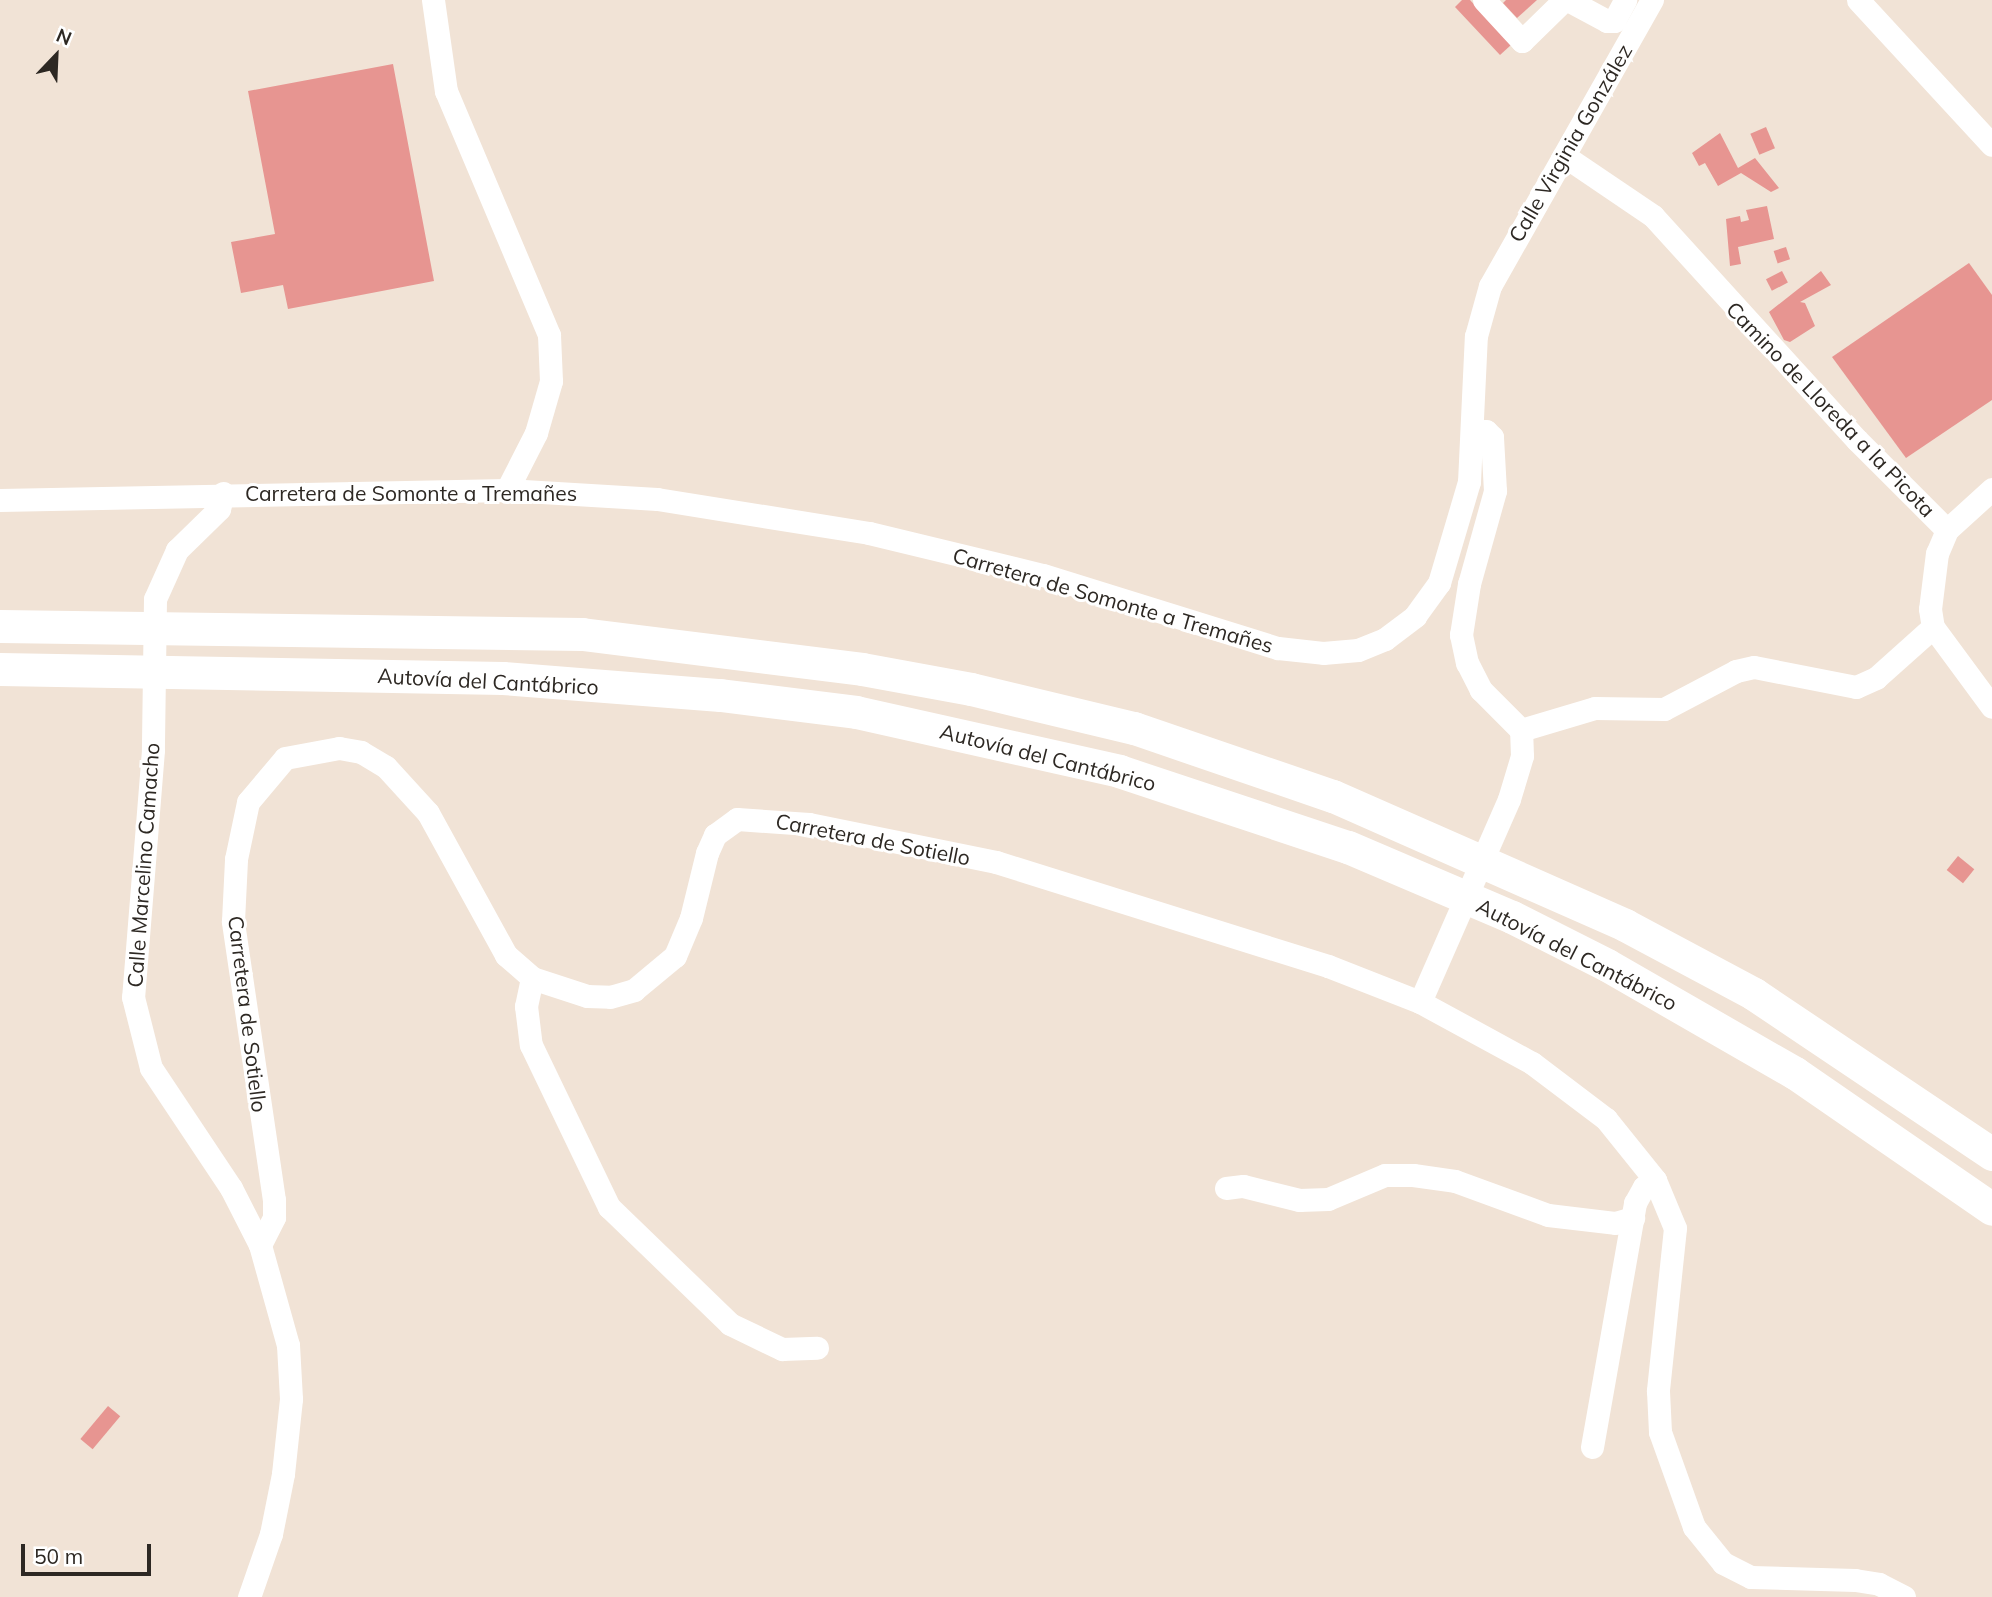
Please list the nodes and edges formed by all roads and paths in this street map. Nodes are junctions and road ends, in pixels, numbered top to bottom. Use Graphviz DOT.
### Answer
graph roads {
  1 [pos="433,0"];
  2 [pos="1484,0"];
  3 [pos="1566,0"];
  4 [pos="1626,0"];
  5 [pos="1652,0"];
  6 [pos="1857,0"];
  7 [pos="1992,145"];
  8 [pos="1566,157"];
  9 [pos="1490,286"];
  10 [pos="1473,432"];
  11 [pos="1992,489"];
  12 [pos="507,490"];
  13 [pos="223,493"];
  14 [pos="0,500"];
  15 [pos="1947,530"];
  16 [pos="0,626"];
  17 [pos="1933,627"];
  18 [pos="0,669"];
  19 [pos="1992,707"];
  20 [pos="1521,730"];
  21 [pos="532,978"];
  22 [pos="1754,994"];
  23 [pos="1420,1002"];
  24 [pos="1992,1134"];
  25 [pos="1992,1154"];
  26 [pos="1655,1180"];
  27 [pos="1226,1188"];
  28 [pos="1992,1209"];
  29 [pos="1633,1218"];
  30 [pos="261,1245"];
  31 [pos="817,1348"];
  32 [pos="1592,1447"];
  33 [pos="249,1597"];
  34 [pos="1904,1597"];
  1 -- 12 [label="street"];
  2 -- 3 [label="street"];
  3 -- 4 [label="street"];
  5 -- 8 [label="street, Calle Virginia González"];
  6 -- 7 [label="street"];
  8 -- 9 [label="street, Calle Virginia González"];
  8 -- 15 [label="street, Camino de Lloreda a la Picota"];
  9 -- 10 [label="street, Carretera de Somonte a Tremañes"];
  10 -- 12 [label="street, Carretera de Somonte a Tremañes"];
  10 -- 20 [label="street"];
  11 -- 15 [label="street"];
  12 -- 13 [label="street, Carretera de Somonte a Tremañes"];
  13 -- 14 [label="street, Carretera de Somonte a Tremañes"];
  13 -- 30 [label="street, Calle Marcelino Camacho"];
  15 -- 17 [label="street, Camino de Lloreda a la Picota"];
  16 -- 22 [label="highway, Autovía del Cantábrico"];
  17 -- 19 [label="street"];
  17 -- 20 [label="street"];
  18 -- 28 [label="highway, Autovía del Cantábrico"];
  20 -- 23 [label="street"];
  21 -- 23 [label="street, Carretera de Sotiello"];
  21 -- 30 [label="street, Carretera de Sotiello"];
  21 -- 31 [label="street"];
  22 -- 24 [label="highway"];
  22 -- 25 [label="highway, Autovía del Cantábrico"];
  23 -- 26 [label="street, Carretera de Sotiello"];
  26 -- 29 [label="street"];
  26 -- 34 [label="street, Carretera de Sotiello"];
  27 -- 29 [label="street"];
  29 -- 32 [label="street"];
  30 -- 33 [label="street, Calle Marcelino Camacho"];
}
